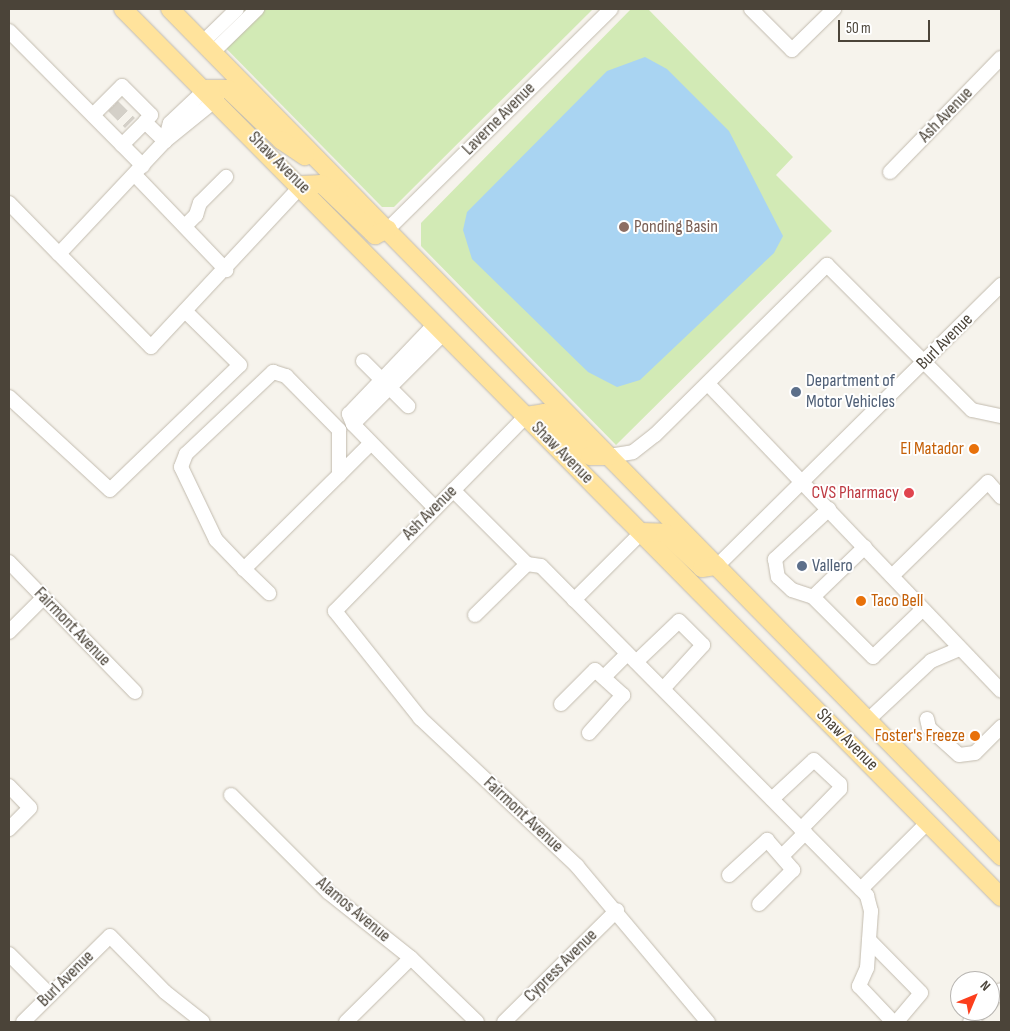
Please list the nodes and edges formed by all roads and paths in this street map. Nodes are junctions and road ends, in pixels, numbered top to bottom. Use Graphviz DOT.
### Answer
graph roads {
  1 [pos="123,9"];
  2 [pos="170,9"];
  3 [pos="257,9"];
  4 [pos="611,9"];
  5 [pos="751,9"];
  6 [pos="834,9"];
  7 [pos="231,11"];
  8 [pos="9,31"];
  9 [pos="208,47"];
  10 [pos="1001,58"];
  11 [pos="211,94"];
  12 [pos="92,115"];
  13 [pos="137,125"];
  14 [pos="164,141"];
  15 [pos="122,145"];
  16 [pos="139,170"];
  17 [pos="890,172"];
  18 [pos="226,177"];
  19 [pos="338,179"];
  20 [pos="302,185"];
  21 [pos="9,203"];
  22 [pos="184,226"];
  23 [pos="388,229"];
  24 [pos="59,254"];
  25 [pos="226,270"];
  26 [pos="1001,285"];
  27 [pos="185,311"];
  28 [pos="440,328"];
  29 [pos="362,361"];
  30 [pos="922,365"];
  31 [pos="385,384"];
  32 [pos="708,384"];
  33 [pos="9,397"];
  34 [pos="408,406"];
  35 [pos="526,416"];
  36 [pos="1001,416"];
  37 [pos="371,443"];
  38 [pos="609,456"];
  39 [pos="339,475"];
  40 [pos="803,483"];
  41 [pos="453,490"];
  42 [pos="1001,497"];
  43 [pos="436,508"];
  44 [pos="829,509"];
  45 [pos="642,532"];
  46 [pos="865,547"];
  47 [pos="9,562"];
  48 [pos="527,564"];
  49 [pos="717,566"];
  50 [pos="244,569"];
  51 [pos="892,576"];
  52 [pos="269,593"];
  53 [pos="44,597"];
  54 [pos="813,597"];
  55 [pos="574,600"];
  56 [pos="335,611"];
  57 [pos="921,611"];
  58 [pos="476,615"];
  59 [pos="9,632"];
  60 [pos="959,649"];
  61 [pos="632,658"];
  62 [pos="604,676"];
  63 [pos="662,689"];
  64 [pos="1001,691"];
  65 [pos="135,692"];
  66 [pos="561,704"];
  67 [pos="927,719"];
  68 [pos="868,720"];
  69 [pos="1001,727"];
  70 [pos="589,733"];
  71 [pos="9,786"];
  72 [pos="231,795"];
  73 [pos="772,800"];
  74 [pos="928,822"];
  75 [pos="9,829"];
  76 [pos="803,831"];
  77 [pos="782,856"];
  78 [pos="1001,856"];
  79 [pos="729,875"];
  80 [pos="861,889"];
  81 [pos="1001,897"];
  82 [pos="759,904"];
  83 [pos="617,910"];
  84 [pos="869,940"];
  85 [pos="9,954"];
  86 [pos="411,958"];
  87 [pos="50,995"];
  88 [pos="23,1022"];
  89 [pos="203,1022"];
  90 [pos="346,1022"];
  91 [pos="477,1022"];
  92 [pos="504,1022"];
  93 [pos="708,1022"];
  94 [pos="894,1022"];
  95 [pos="897,1022"];
  1 -- 11 [label="main road, Shaw Avenue"];
  2 -- 9 [label="main road, Shaw Avenue"];
  3 -- 9 [label="street"];
  4 -- 23 [label="street, Laverne Avenue"];
  5 -- 6 [label="street"];
  7 -- 9 [label="street"];
  8 -- 12 [label="street"];
  9 -- 19 [label="main road, Shaw Avenue"];
  10 -- 17 [label="street, Ash Avenue"];
  11 -- 14 [label="street"];
  11 -- 19 [label="main road"];
  11 -- 20 [label="main road, Shaw Avenue"];
  12 -- 13 [label="street"];
  12 -- 15 [label="street"];
  13 -- 14 [label="street"];
  13 -- 15 [label="street"];
  14 -- 16 [label="street"];
  15 -- 16 [label="street"];
  16 -- 22 [label="street"];
  16 -- 24 [label="street"];
  18 -- 22 [label="street"];
  19 -- 23 [label="main road, Shaw Avenue"];
  20 -- 23 [label="main road"];
  20 -- 25 [label="street"];
  20 -- 28 [label="main road, Shaw Avenue"];
  21 -- 24 [label="street"];
  22 -- 25 [label="street"];
  23 -- 38 [label="main road, Shaw Avenue"];
  24 -- 27 [label="street"];
  25 -- 27 [label="street"];
  26 -- 30 [label="street, Burl Avenue"];
  27 -- 33 [label="street"];
  28 -- 31 [label="street"];
  28 -- 35 [label="main road, Shaw Avenue"];
  29 -- 31 [label="street"];
  30 -- 32 [label="street"];
  30 -- 36 [label="street"];
  30 -- 40 [label="street, Burl Avenue"];
  31 -- 34 [label="street"];
  31 -- 37 [label="street"];
  32 -- 38 [label="street"];
  32 -- 40 [label="street"];
  35 -- 38 [label="main road"];
  35 -- 41 [label="street, Ash Avenue"];
  35 -- 45 [label="main road, Shaw Avenue"];
  37 -- 39 [label="street"];
  37 -- 43 [label="street"];
  38 -- 49 [label="main road, Shaw Avenue"];
  39 -- 50 [label="street"];
  39 -- 50 [label="street"];
  40 -- 44 [label="street"];
  40 -- 49 [label="street, Burl Avenue"];
  41 -- 43 [label="street, Ash Avenue"];
  41 -- 48 [label="street"];
  42 -- 51 [label="street"];
  43 -- 56 [label="street, Ash Avenue"];
  44 -- 46 [label="street"];
  44 -- 54 [label="street"];
  45 -- 49 [label="main road"];
  45 -- 55 [label="street"];
  45 -- 74 [label="main road, Shaw Avenue"];
  46 -- 51 [label="street"];
  46 -- 54 [label="street"];
  47 -- 53 [label="street, Fairmont Avenue"];
  48 -- 55 [label="street"];
  48 -- 58 [label="street"];
  49 -- 68 [label="main road, Shaw Avenue"];
  50 -- 52 [label="street"];
  51 -- 57 [label="street"];
  53 -- 59 [label="street"];
  53 -- 65 [label="street, Fairmont Avenue"];
  54 -- 57 [label="street"];
  55 -- 61 [label="street"];
  56 -- 83 [label="street, Fairmont Avenue"];
  57 -- 60 [label="street"];
  60 -- 64 [label="street"];
  60 -- 68 [label="street"];
  61 -- 62 [label="street"];
  61 -- 63 [label="street"];
  61 -- 63 [label="street"];
  62 -- 66 [label="street"];
  62 -- 70 [label="street"];
  63 -- 73 [label="street"];
  67 -- 69 [label="street"];
  68 -- 78 [label="main road, Shaw Avenue"];
  71 -- 75 [label="street"];
  72 -- 86 [label="street, Alamos Avenue"];
  73 -- 76 [label="street"];
  73 -- 76 [label="street"];
  74 -- 80 [label="street"];
  74 -- 81 [label="main road, Shaw Avenue"];
  76 -- 77 [label="street"];
  76 -- 80 [label="street"];
  77 -- 79 [label="street"];
  77 -- 82 [label="street"];
  80 -- 84 [label="street"];
  83 -- 92 [label="street, Cypress Avenue"];
  83 -- 93 [label="street, Fairmont Avenue"];
  84 -- 94 [label="street"];
  84 -- 95 [label="street"];
  85 -- 87 [label="street"];
  86 -- 90 [label="street"];
  86 -- 91 [label="street, Alamos Avenue"];
  87 -- 88 [label="street, Burl Avenue"];
  87 -- 89 [label="street, Burl Avenue"];
}
